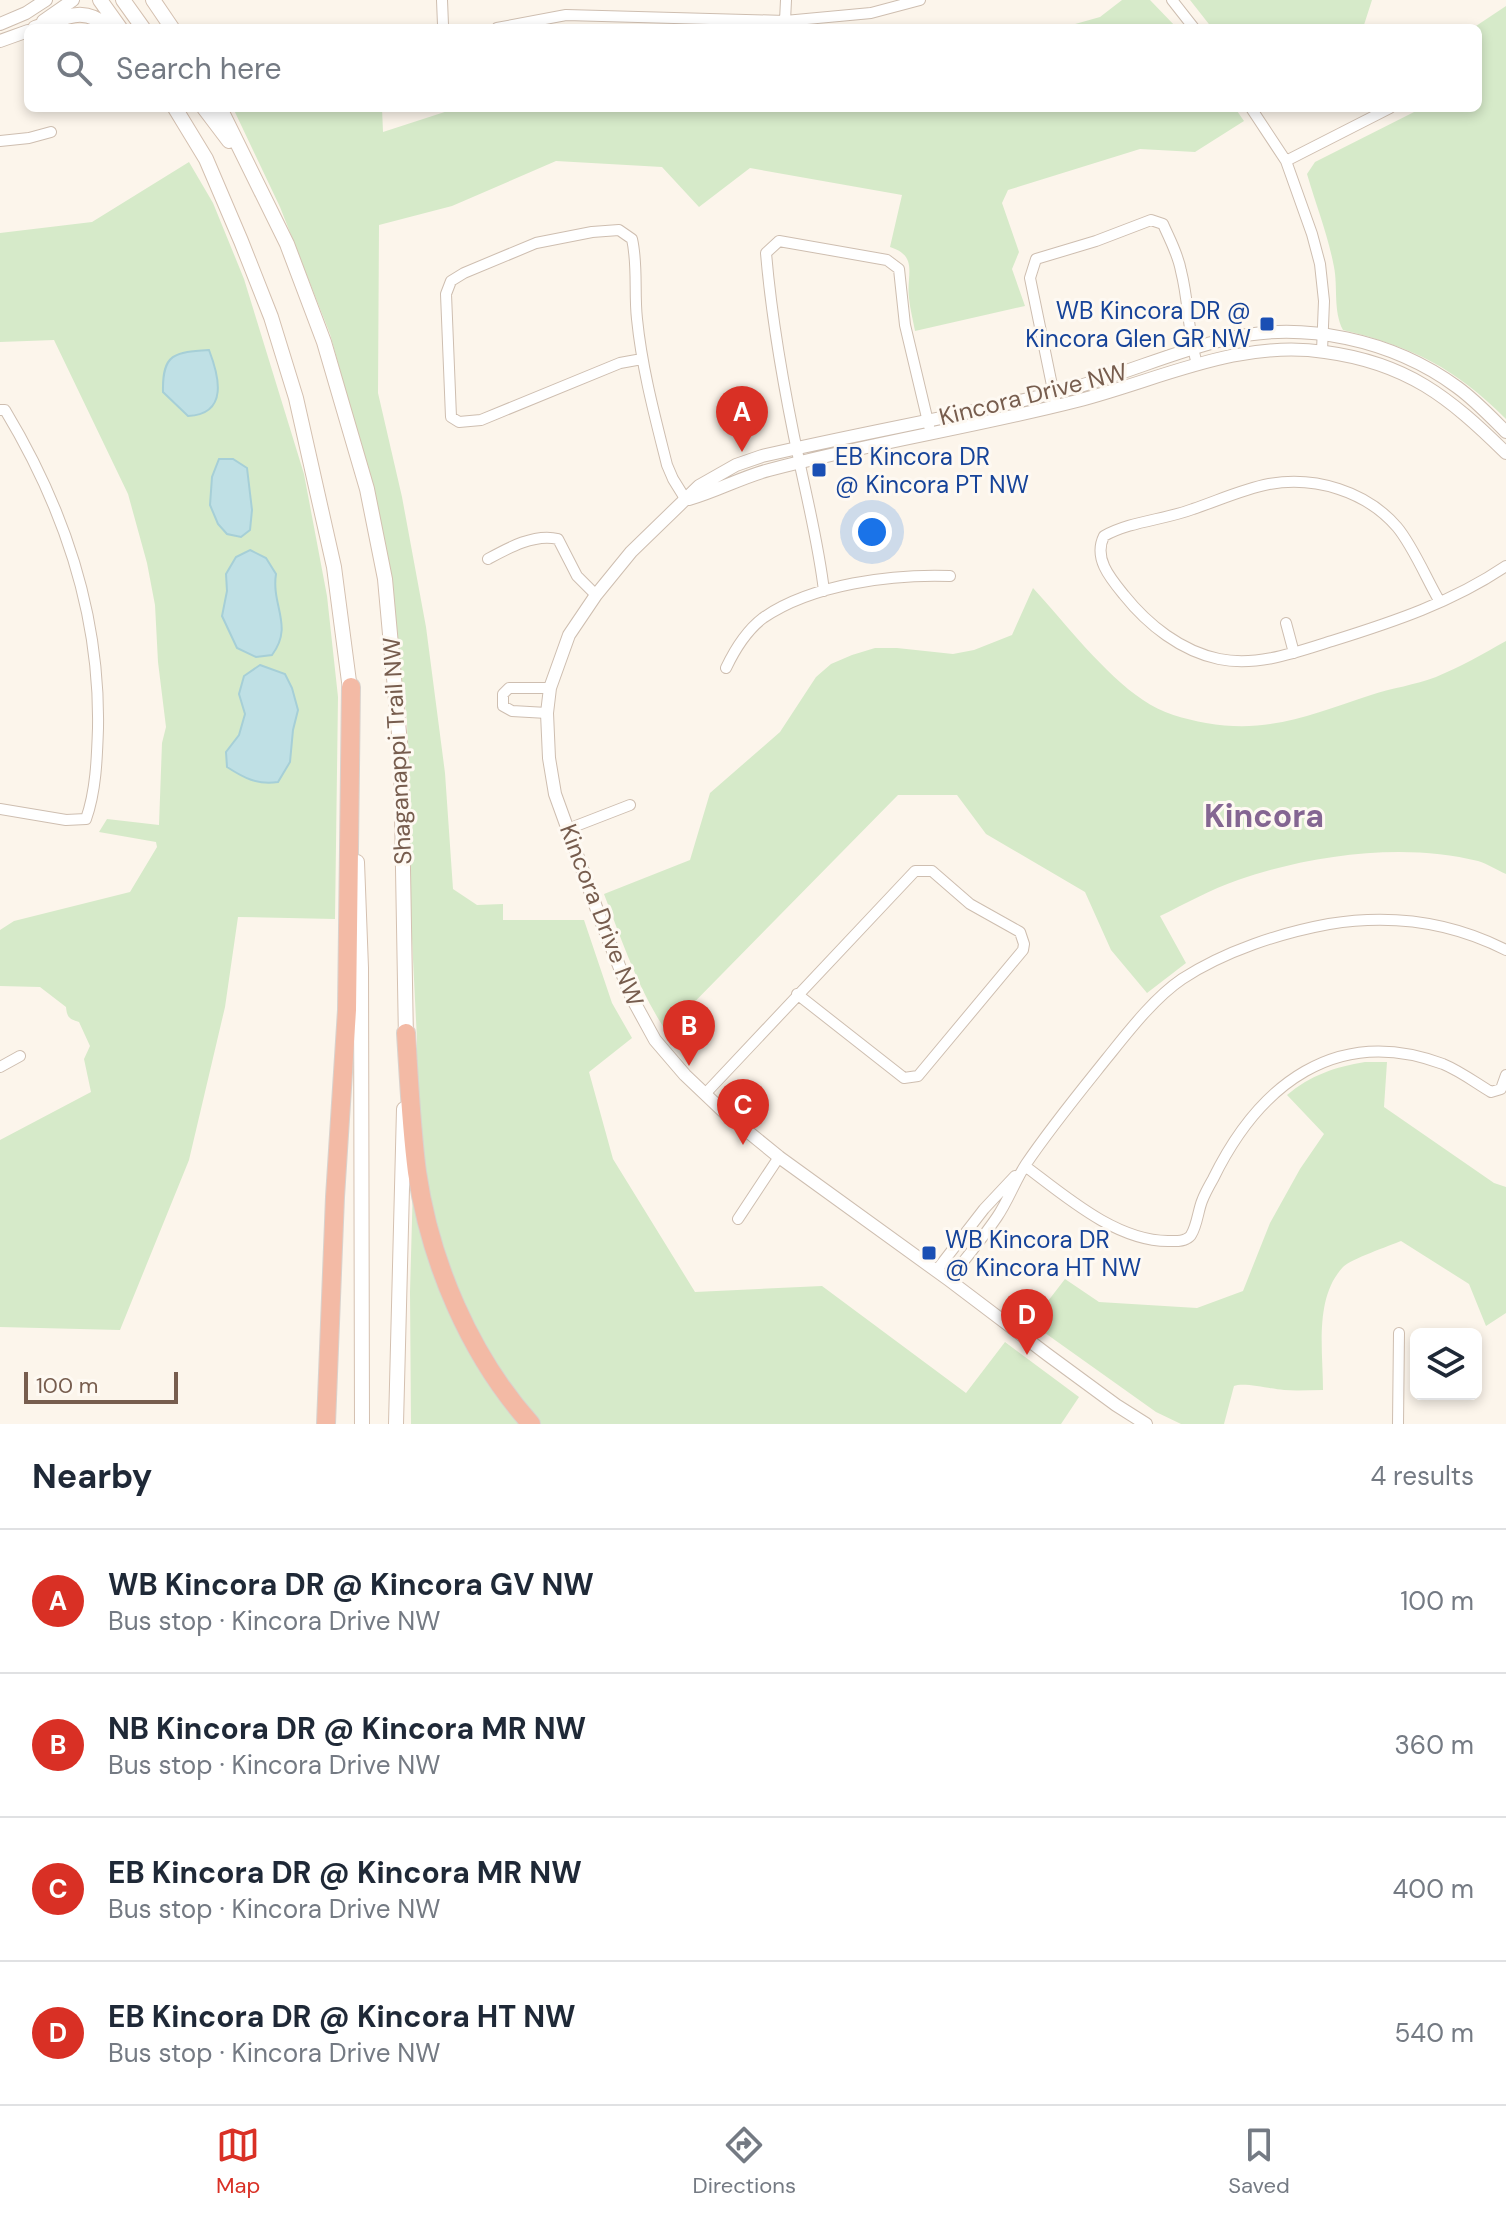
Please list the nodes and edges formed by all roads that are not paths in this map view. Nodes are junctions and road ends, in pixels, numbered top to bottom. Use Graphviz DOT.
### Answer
graph roads {
  1 [pos="46,0"];
  2 [pos="73,0"];
  3 [pos="100,0"];
  4 [pos="123,0"];
  5 [pos="153,0"];
  6 [pos="442,0"];
  7 [pos="566,0"];
  8 [pos="786,0"];
  9 [pos="920,0"];
  10 [pos="1172,0"];
  11 [pos="566,15"];
  12 [pos="785,21"];
  13 [pos="0,24"];
  14 [pos="40,24"];
  15 [pos="46,24"];
  16 [pos="105,24"];
  17 [pos="117,24"];
  18 [pos="140,24"];
  19 [pos="169,24"];
  20 [pos="443,24"];
  21 [pos="518,24"];
  22 [pos="1191,24"];
  23 [pos="24,32"];
  24 [pos="0,41"];
  25 [pos="177,112"];
  26 [pos="207,112"];
  27 [pos="222,112"];
  28 [pos="1254,112"];
  29 [pos="1382,112"];
  30 [pos="51,132"];
  31 [pos="0,141"];
  32 [pos="1286,161"];
  33 [pos="251,170"];
  34 [pos="1323,334"];
  35 [pos="1193,349"];
  36 [pos="1322,351"];
  37 [pos="642,359"];
  38 [pos="1197,364"];
  39 [pos="1055,399"];
  40 [pos="0,410"];
  41 [pos="927,420"];
  42 [pos="1506,432"];
  43 [pos="931,435"];
  44 [pos="797,448"];
  45 [pos="1506,453"];
  46 [pos="799,462"];
  47 [pos="686,500"];
  48 [pos="488,559"];
  49 [pos="1506,566"];
  50 [pos="950,576"];
  51 [pos="824,591"];
  52 [pos="596,595"];
  53 [pos="1440,602"];
  54 [pos="1286,623"];
  55 [pos="1294,653"];
  56 [pos="726,668"];
  57 [pos="351,687"];
  58 [pos="550,688"];
  59 [pos="547,713"];
  60 [pos="630,805"];
  61 [pos="0,809"];
  62 [pos="568,829"];
  63 [pos="1506,950"];
  64 [pos="797,994"];
  65 [pos="406,1033"];
  66 [pos="20,1056"];
  67 [pos="0,1067"];
  68 [pos="1506,1075"];
  69 [pos="705,1094"];
  70 [pos="779,1157"];
  71 [pos="1025,1166"];
  72 [pos="738,1219"];
  73 [pos="936,1271"];
  74 [pos="949,1280"];
  75 [pos="1399,1333"];
  76 [pos="326,1424"];
  77 [pos="362,1424"];
  78 [pos="396,1424"];
  79 [pos="531,1424"];
  80 [pos="1146,1424"];
  81 [pos="1398,1424"];
  1 -- 13 [label="street"];
  2 -- 14 [label="street"];
  3 -- 17 [label="main road"];
  4 -- 18 [label="main road"];
  5 -- 19 [label="main road"];
  6 -- 20 [label="street"];
  7 -- 11 [label="street"];
  8 -- 12 [label="street"];
  9 -- 12 [label="street"];
  10 -- 22 [label="street"];
  11 -- 12 [label="street"];
  11 -- 21 [label="street"];
  15 -- 16 [label="main road"];
  23 -- 24 [label="street"];
  25 -- 57 [label="main road, Shaganappi Trail NW"];
  26 -- 33 [label="main road"];
  27 -- 33 [label="main road, Shaganappi Trail NW"];
  28 -- 32 [label="street"];
  29 -- 32 [label="street"];
  30 -- 31 [label="street"];
  32 -- 34 [label="street"];
  33 -- 65 [label="main road, Shaganappi Trail NW"];
  34 -- 35 [label="street, Kincora Drive NW"];
  34 -- 36 [label="street"];
  34 -- 42 [label="street, Kincora Drive NW"];
  35 -- 38 [label="street"];
  35 -- 39 [label="street, Kincora Drive NW"];
  35 -- 39 [label="street"];
  36 -- 38 [label="street, Kincora Drive NW"];
  36 -- 45 [label="street, Kincora Drive NW"];
  37 -- 37 [label="street"];
  37 -- 47 [label="street"];
  38 -- 39 [label="street, Kincora Drive NW"];
  39 -- 41 [label="street, Kincora Drive NW"];
  39 -- 43 [label="street, Kincora Drive NW"];
  40 -- 61 [label="street"];
  41 -- 43 [label="street"];
  41 -- 44 [label="street, Kincora Drive NW"];
  41 -- 44 [label="street"];
  43 -- 46 [label="street, Kincora Drive NW"];
  44 -- 46 [label="street"];
  44 -- 47 [label="street, Kincora Drive NW"];
  46 -- 47 [label="street, Kincora Drive NW"];
  46 -- 51 [label="street"];
  47 -- 52 [label="street, Kincora Drive NW"];
  48 -- 52 [label="street"];
  49 -- 53 [label="street"];
  50 -- 51 [label="street"];
  51 -- 56 [label="street"];
  52 -- 58 [label="street, Kincora Drive NW"];
  53 -- 55 [label="street"];
  53 -- 55 [label="street"];
  54 -- 55 [label="street"];
  57 -- 76 [label="highway"];
  57 -- 77 [label="main road, Shaganappi Trail NW"];
  58 -- 59 [label="street, Kincora Drive NW"];
  58 -- 59 [label="street"];
  59 -- 62 [label="street, Kincora Drive NW"];
  60 -- 62 [label="street"];
  62 -- 69 [label="street, Kincora Drive NW"];
  63 -- 71 [label="street"];
  64 -- 64 [label="street"];
  64 -- 69 [label="street"];
  65 -- 78 [label="main road, Shaganappi Trail NW"];
  65 -- 79 [label="highway"];
  66 -- 67 [label="street"];
  68 -- 71 [label="street"];
  69 -- 70 [label="street, Kincora Drive NW"];
  70 -- 72 [label="street"];
  70 -- 73 [label="street, Kincora Drive NW"];
  71 -- 73 [label="street"];
  71 -- 74 [label="street"];
  73 -- 74 [label="street, Kincora Drive NW"];
  74 -- 80 [label="street, Kincora Drive NW"];
  75 -- 81 [label="street"];
}
